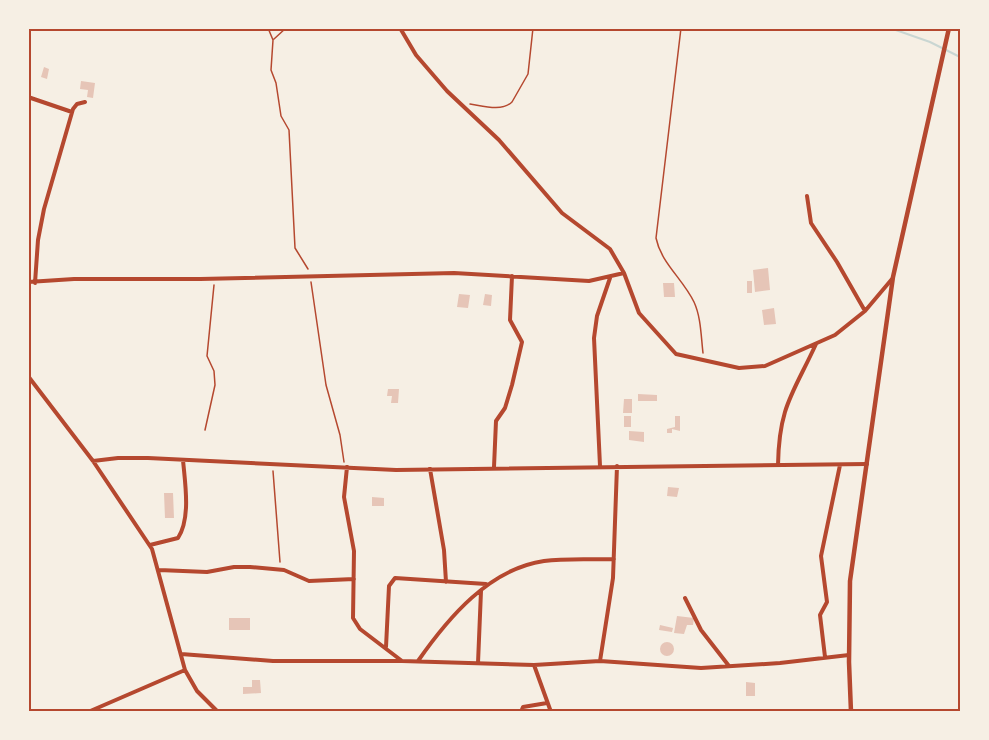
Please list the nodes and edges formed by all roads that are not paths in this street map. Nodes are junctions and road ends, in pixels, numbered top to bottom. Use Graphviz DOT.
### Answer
graph roads {
  1 [pos="400,28"];
  2 [pos="949,28"];
  3 [pos="28,97"];
  4 [pos="85,102"];
  5 [pos="72,112"];
  6 [pos="807,196"];
  7 [pos="624,273"];
  8 [pos="512,276"];
  9 [pos="893,277"];
  10 [pos="610,278"];
  11 [pos="28,282"];
  12 [pos="35,283"];
  13 [pos="865,311"];
  14 [pos="817,344"];
  15 [pos="28,376"];
  16 [pos="183,460"];
  17 [pos="93,461"];
  18 [pos="867,464"];
  19 [pos="778,465"];
  20 [pos="840,465"];
  21 [pos="494,466"];
  22 [pos="600,466"];
  23 [pos="617,466"];
  24 [pos="346,467"];
  25 [pos="430,469"];
  26 [pos="150,545"];
  27 [pos="614,559"];
  28 [pos="159,570"];
  29 [pos="354,579"];
  30 [pos="446,582"];
  31 [pos="486,585"];
  32 [pos="481,590"];
  33 [pos="685,598"];
  34 [pos="386,648"];
  35 [pos="181,654"];
  36 [pos="849,655"];
  37 [pos="825,658"];
  38 [pos="402,661"];
  39 [pos="418,661"];
  40 [pos="600,661"];
  41 [pos="478,663"];
  42 [pos="534,665"];
  43 [pos="729,666"];
  44 [pos="185,670"];
  45 [pos="547,703"];
  46 [pos="88,711"];
  47 [pos="218,711"];
  48 [pos="521,711"];
  49 [pos="551,711"];
  50 [pos="851,711"];
  1 -- 7 [label="street"];
  2 -- 9 [label="street"];
  3 -- 5 [label="street"];
  4 -- 5 [label="street"];
  5 -- 12 [label="street"];
  6 -- 13 [label="street"];
  7 -- 10 [label="street"];
  7 -- 14 [label="street"];
  8 -- 10 [label="street"];
  8 -- 12 [label="street"];
  8 -- 21 [label="street"];
  9 -- 13 [label="street"];
  9 -- 18 [label="street"];
  10 -- 22 [label="street"];
  11 -- 12 [label="street"];
  13 -- 14 [label="street"];
  14 -- 19 [label="street"];
  15 -- 17 [label="street"];
  16 -- 17 [label="street"];
  16 -- 24 [label="street"];
  16 -- 26 [label="street"];
  17 -- 26 [label="street"];
  18 -- 20 [label="street"];
  18 -- 36 [label="street"];
  19 -- 20 [label="street"];
  19 -- 23 [label="street"];
  20 -- 37 [label="street"];
  21 -- 22 [label="street"];
  21 -- 25 [label="street"];
  22 -- 23 [label="street"];
  23 -- 27 [label="street"];
  24 -- 25 [label="street"];
  24 -- 29 [label="street"];
  25 -- 30 [label="street"];
  26 -- 28 [label="street"];
  27 -- 31 [label="street"];
  27 -- 40 [label="street"];
  28 -- 29 [label="street"];
  28 -- 35 [label="street"];
  29 -- 34 [label="street"];
  30 -- 31 [label="street"];
  30 -- 34 [label="street"];
  31 -- 32 [label="street"];
  32 -- 39 [label="street"];
  32 -- 41 [label="street"];
  33 -- 43 [label="street"];
  34 -- 38 [label="street"];
  35 -- 38 [label="street"];
  35 -- 44 [label="street"];
  36 -- 37 [label="street"];
  36 -- 50 [label="street"];
  37 -- 43 [label="street"];
  38 -- 39 [label="street"];
  39 -- 41 [label="street"];
  40 -- 42 [label="street"];
  40 -- 43 [label="street"];
  41 -- 42 [label="street"];
  42 -- 45 [label="street"];
  44 -- 46 [label="street"];
  44 -- 47 [label="street"];
  45 -- 48 [label="street"];
  45 -- 49 [label="street"];
}
